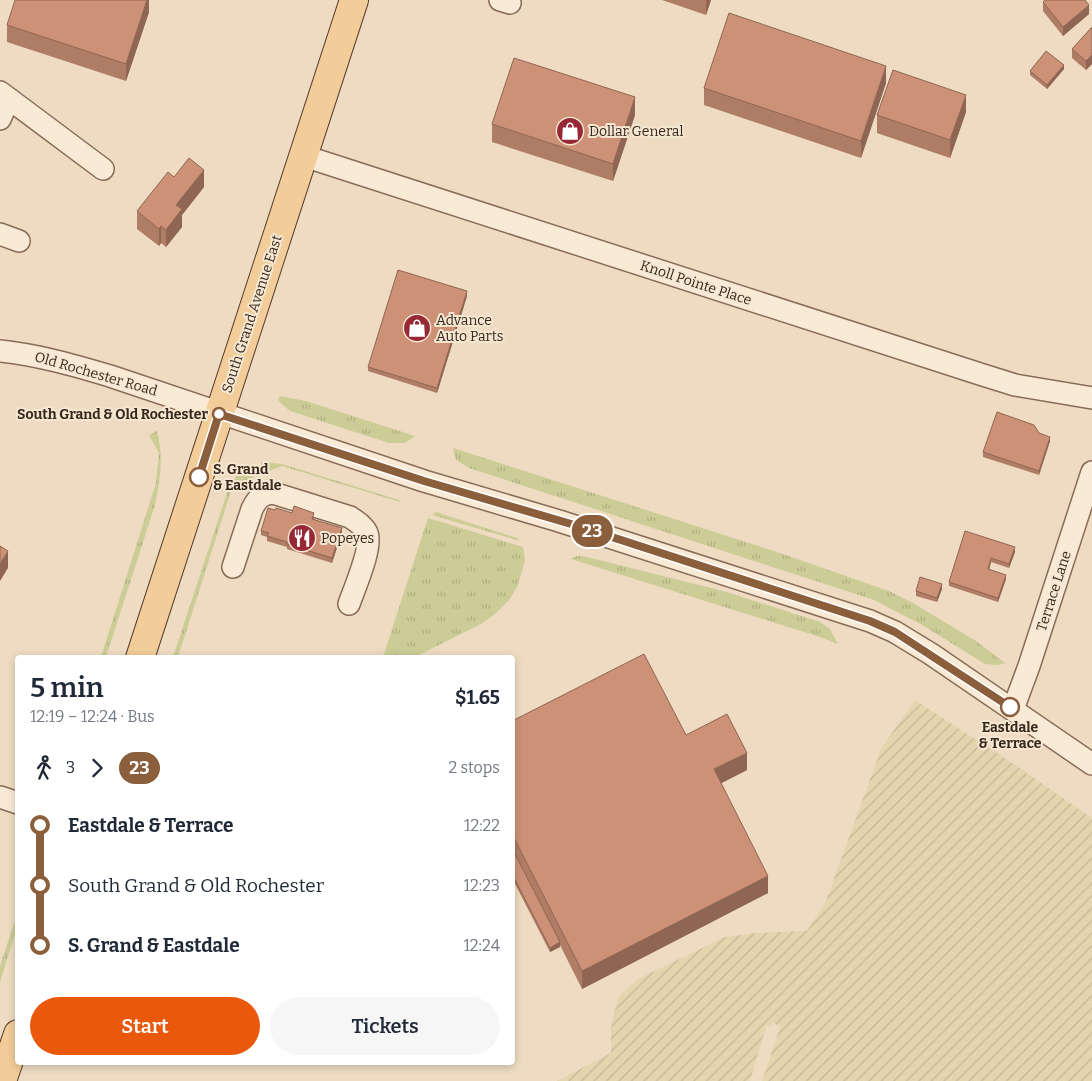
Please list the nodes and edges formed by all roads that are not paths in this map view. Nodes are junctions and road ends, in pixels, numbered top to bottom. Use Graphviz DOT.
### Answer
graph roads {
  1 [pos="354,0"];
  2 [pos="4,96"];
  3 [pos="0,119"];
  4 [pos="304,156"];
  5 [pos="103,169"];
  6 [pos="0,351"];
  7 [pos="1092,398"];
  8 [pos="219,414"];
  9 [pos="1092,472"];
  10 [pos="233,567"];
  11 [pos="349,604"];
  12 [pos="141,655"];
  13 [pos="1013,709"];
  14 [pos="1092,764"];
  15 [pos="0,797"];
  16 [pos="15,802"];
  17 [pos="15,1043"];
  18 [pos="2,1081"];
  1 -- 4 [label="main road, South Grand Avenue East"];
  2 -- 3 [label="street"];
  2 -- 5 [label="street"];
  4 -- 7 [label="street, Knoll Pointe Place"];
  4 -- 8 [label="main road, South Grand Avenue East"];
  6 -- 8 [label="street, Old Rochester Road"];
  8 -- 12 [label="main road, South Grand Avenue East"];
  8 -- 13 [label="street, Old Rochester Road"];
  9 -- 13 [label="street, Terrace Lane"];
  10 -- 11 [label="street"];
  13 -- 14 [label="street, Old Rochester Road"];
  15 -- 16 [label="street"];
  17 -- 18 [label="main road"];
}
